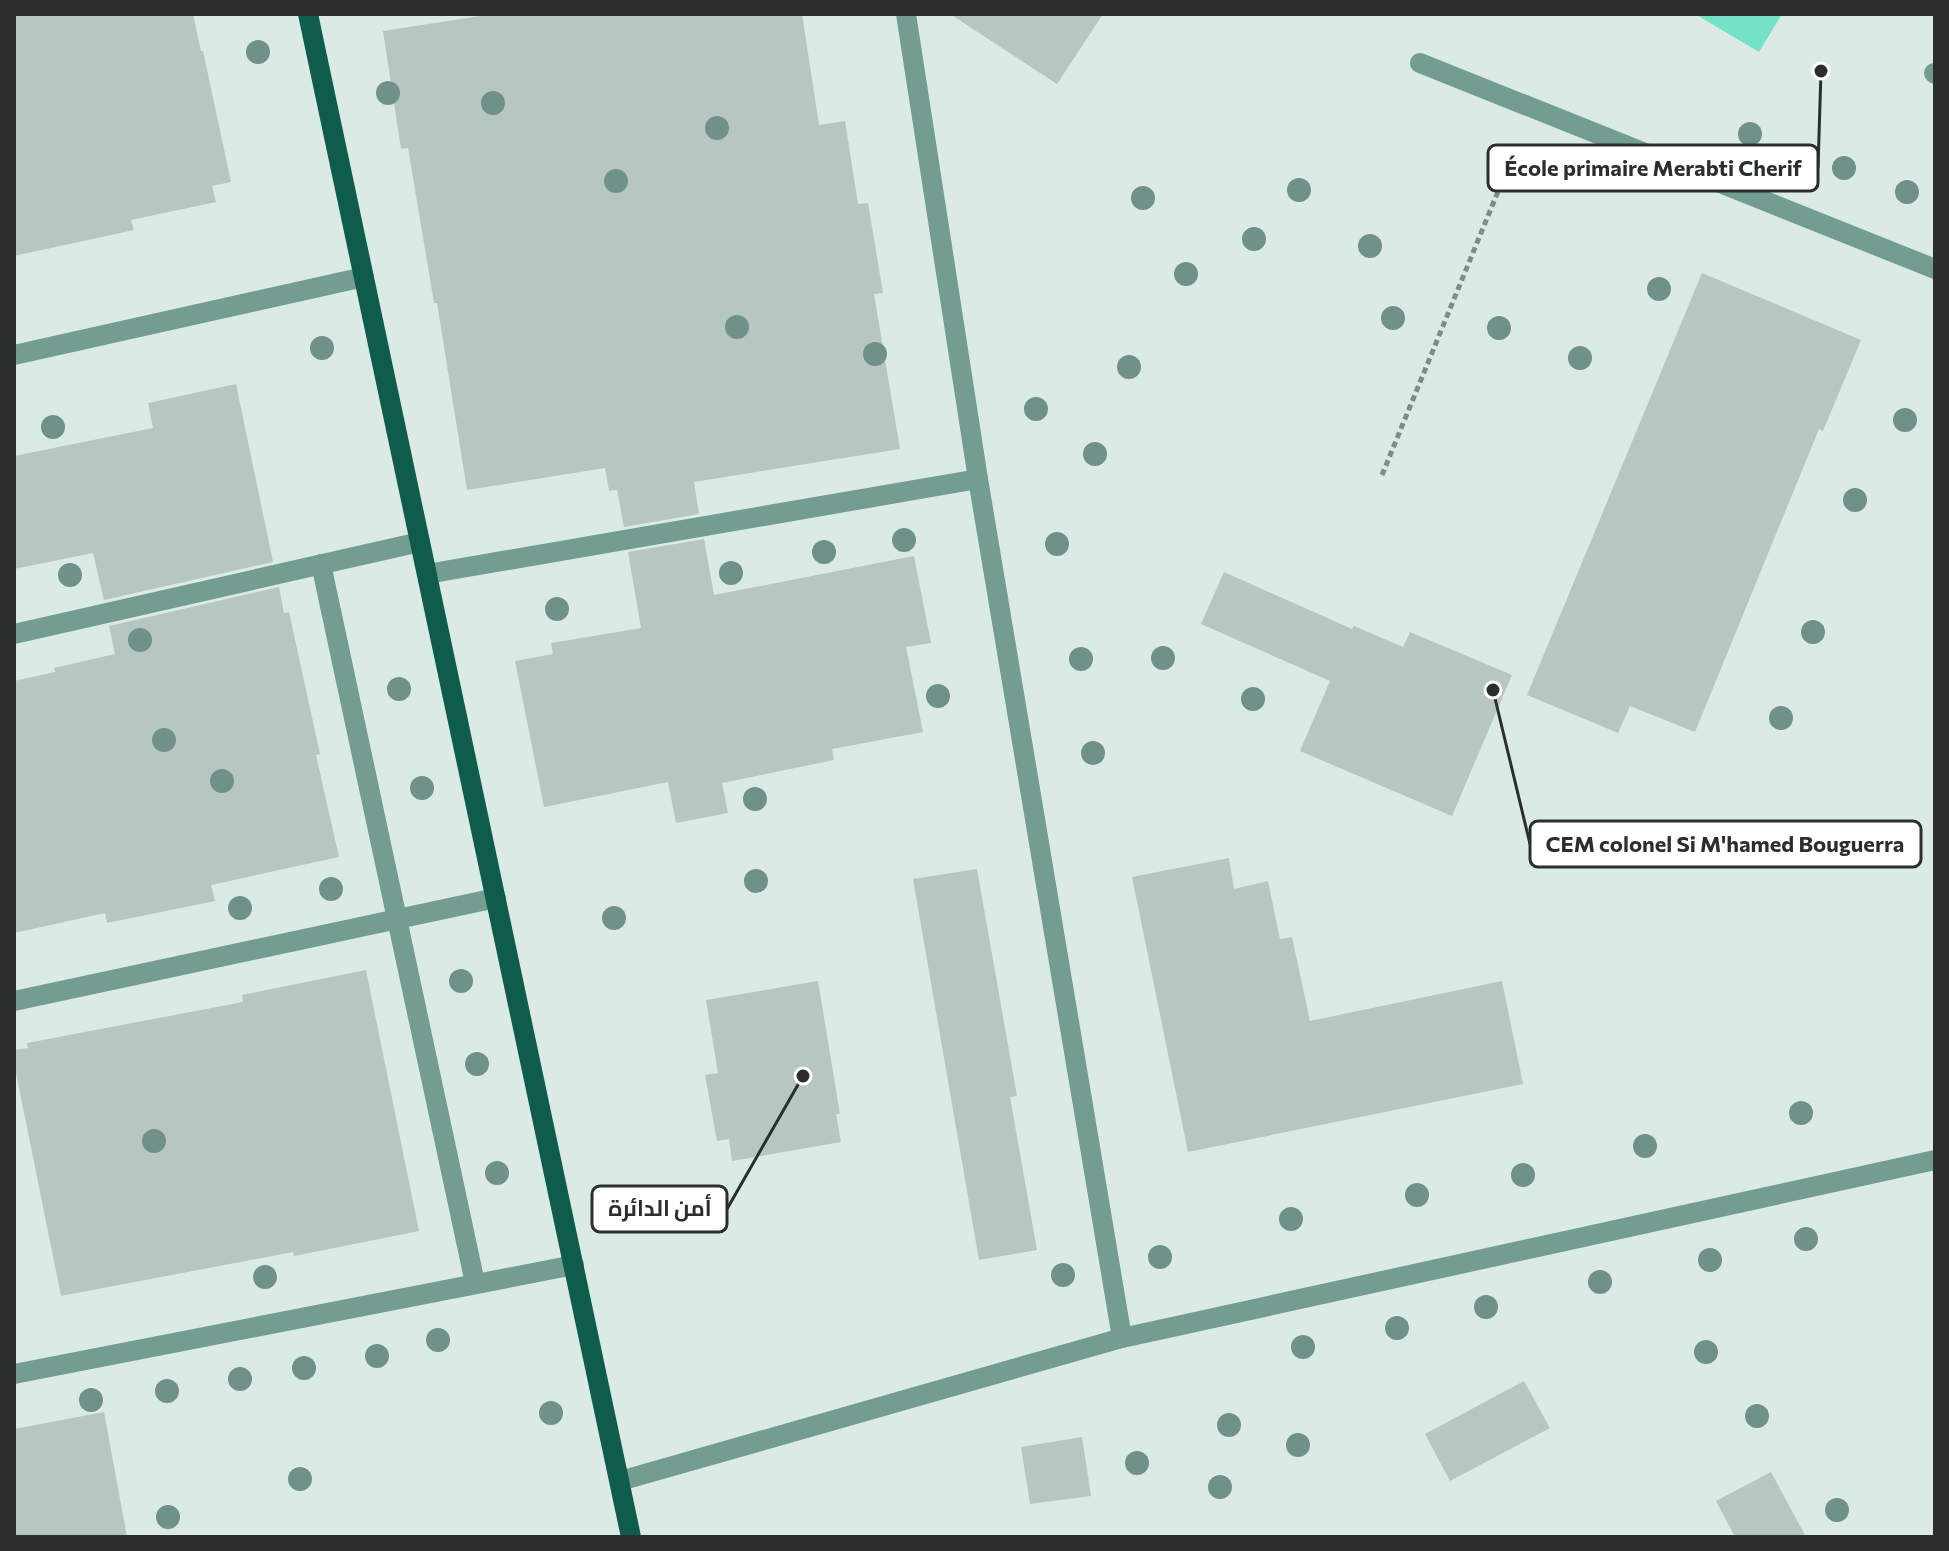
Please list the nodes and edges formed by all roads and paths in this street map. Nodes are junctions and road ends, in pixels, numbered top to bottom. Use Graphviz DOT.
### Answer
graph roads {
  1 [pos="308,14"];
  2 [pos="906,14"];
  3 [pos="1420,63"];
  4 [pos="1533,108"];
  5 [pos="1935,269"];
  6 [pos="364,277"];
  7 [pos="14,355"];
  8 [pos="1382,475"];
  9 [pos="978,479"];
  10 [pos="420,542"];
  11 [pos="321,564"];
  12 [pos="427,574"];
  13 [pos="14,634"];
  14 [pos="496,898"];
  15 [pos="397,918"];
  16 [pos="14,1001"];
  17 [pos="1935,1160"];
  18 [pos="574,1265"];
  19 [pos="475,1283"];
  20 [pos="1122,1338"];
  21 [pos="14,1374"];
  22 [pos="620,1481"];
  23 [pos="631,1537"];
  1 -- 6 [label="main road"];
  2 -- 9 [label="street"];
  3 -- 4 [label="street"];
  4 -- 5 [label="street"];
  4 -- 8 [label="path"];
  6 -- 7 [label="street"];
  6 -- 10 [label="main road"];
  9 -- 12 [label="street"];
  9 -- 20 [label="street"];
  10 -- 11 [label="street"];
  10 -- 12 [label="main road"];
  11 -- 13 [label="street"];
  11 -- 15 [label="street"];
  12 -- 14 [label="main road"];
  14 -- 15 [label="street"];
  14 -- 18 [label="main road"];
  15 -- 16 [label="street"];
  15 -- 19 [label="street"];
  17 -- 20 [label="street"];
  18 -- 19 [label="street"];
  18 -- 22 [label="main road"];
  19 -- 21 [label="street"];
  20 -- 22 [label="street"];
  22 -- 23 [label="main road"];
}
